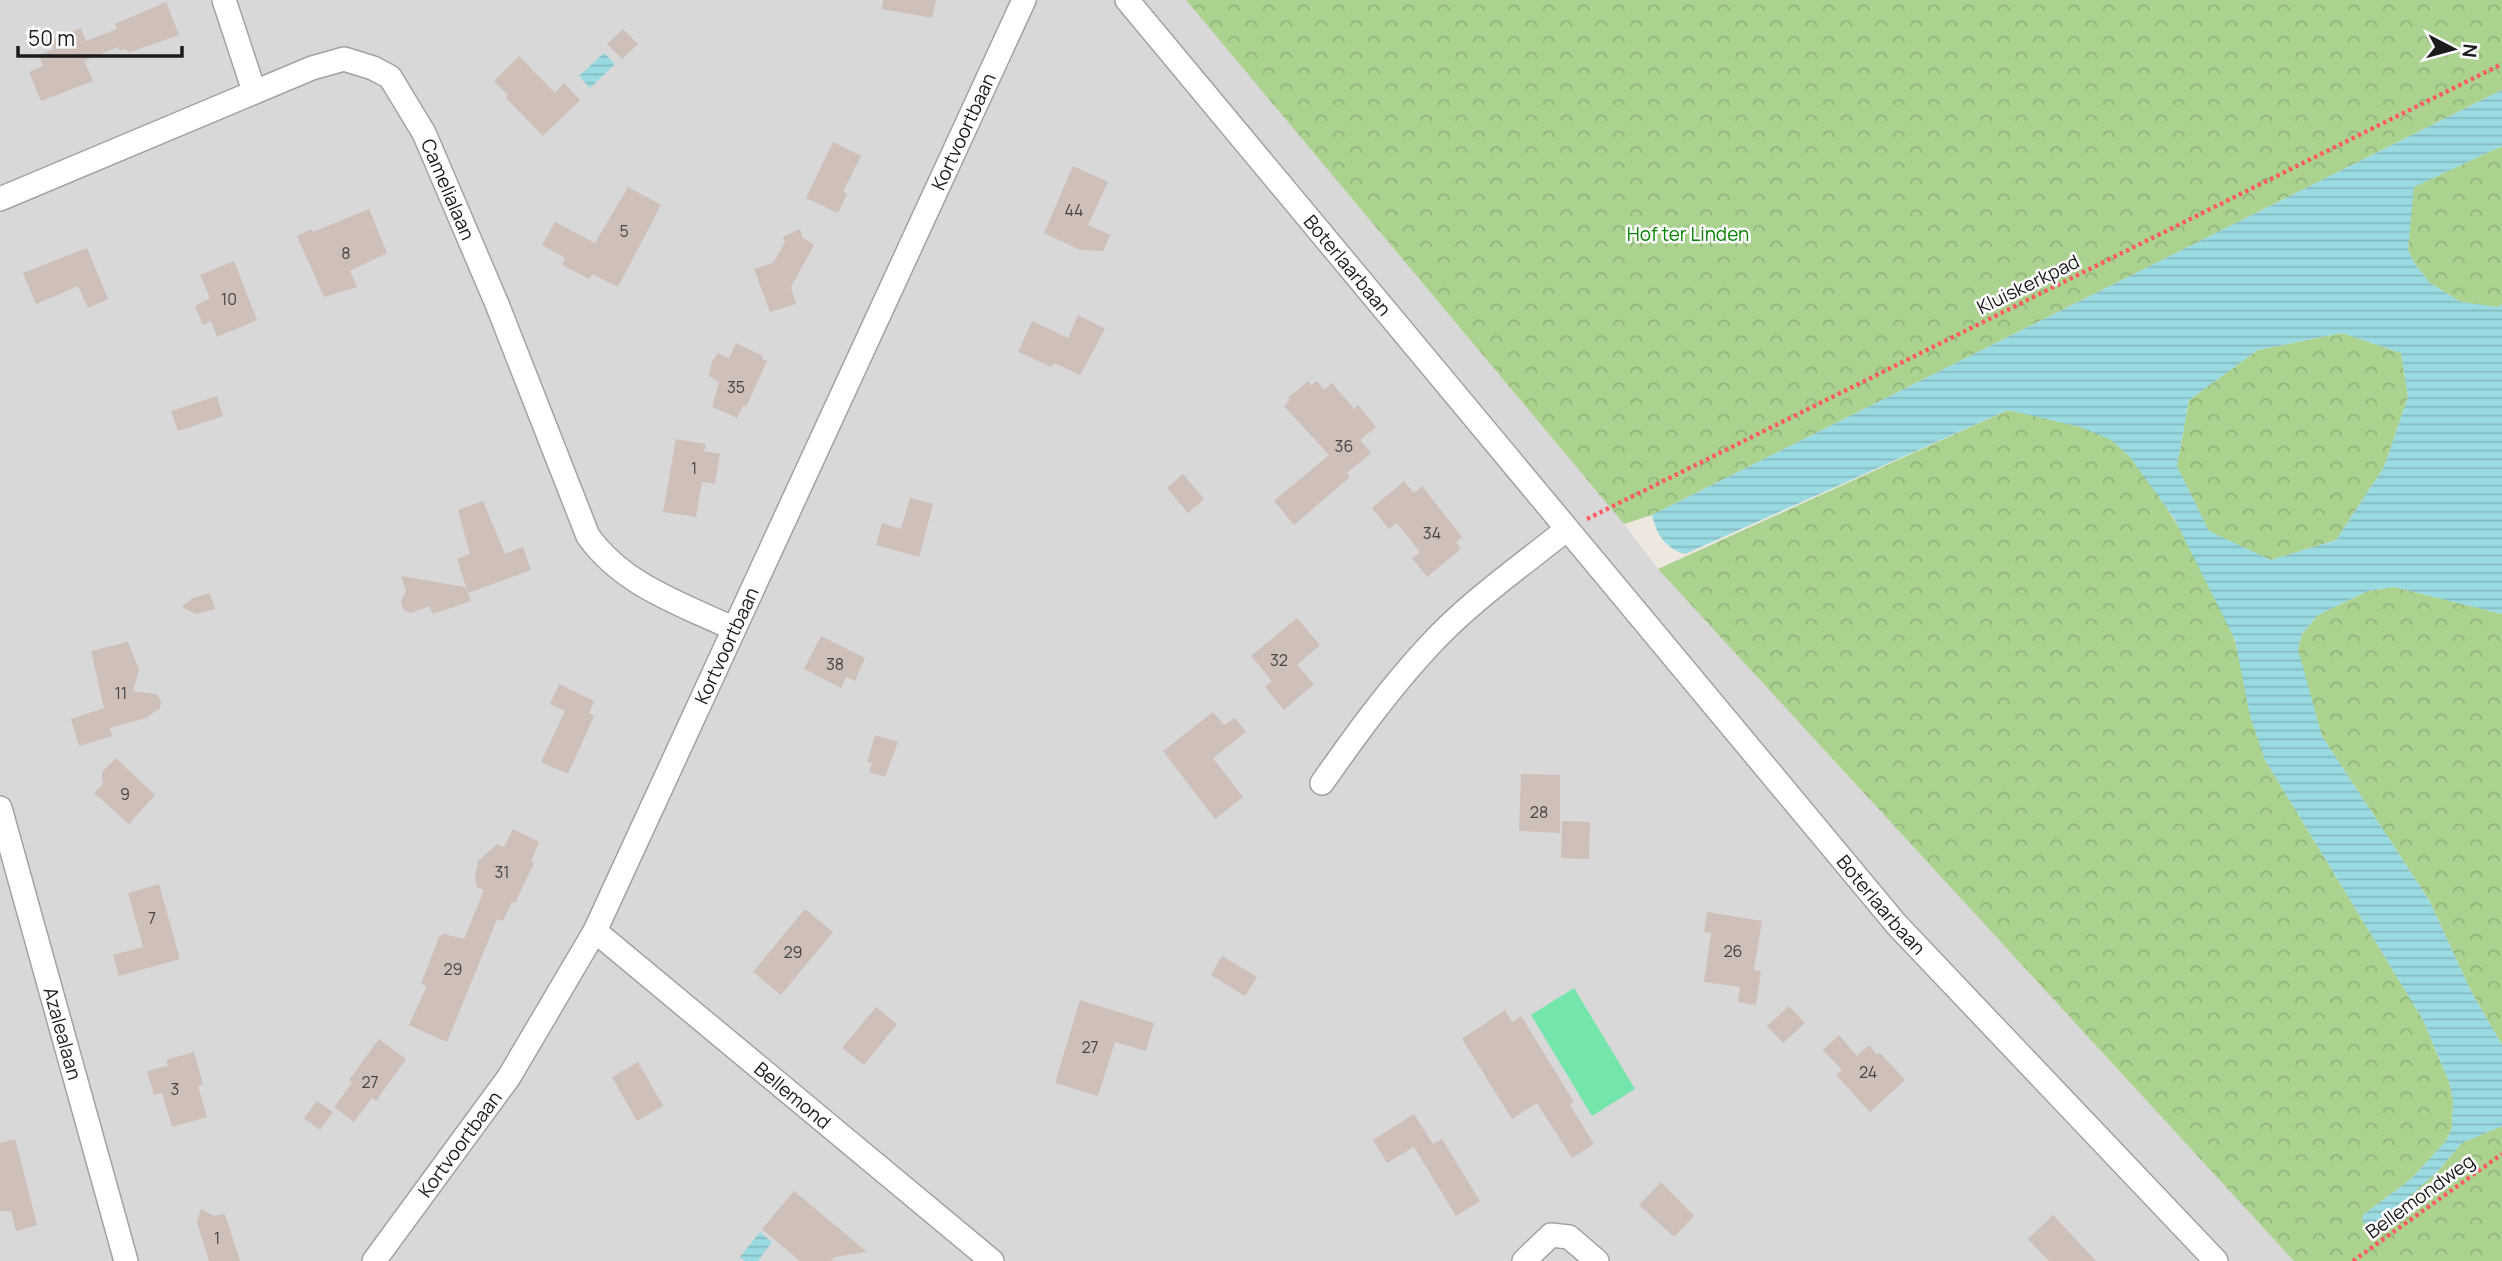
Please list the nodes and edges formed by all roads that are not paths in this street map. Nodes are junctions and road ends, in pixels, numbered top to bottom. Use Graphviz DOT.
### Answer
graph roads {
  1 [pos="225,0"];
  2 [pos="1024,0"];
  3 [pos="1127,0"];
  4 [pos="254,91"];
  5 [pos="0,199"];
  6 [pos="1567,529"];
  7 [pos="732,628"];
  8 [pos="1322,783"];
  9 [pos="0,808"];
  10 [pos="595,931"];
  11 [pos="126,1261"];
  12 [pos="374,1261"];
  13 [pos="992,1261"];
  14 [pos="1524,1261"];
  15 [pos="1597,1261"];
  16 [pos="2216,1261"];
  1 -- 4 [label="street"];
  2 -- 7 [label="street, Kortvoortbaan"];
  3 -- 6 [label="street, Boterlaarbaan"];
  4 -- 5 [label="street, Camelialaan"];
  4 -- 7 [label="street, Camelialaan"];
  6 -- 8 [label="street"];
  6 -- 16 [label="street, Boterlaarbaan"];
  7 -- 10 [label="street, Kortvoortbaan"];
  9 -- 11 [label="street, Azalealaan"];
  10 -- 12 [label="street, Kortvoortbaan"];
  10 -- 13 [label="street, Bellemond"];
  14 -- 15 [label="street"];
}
